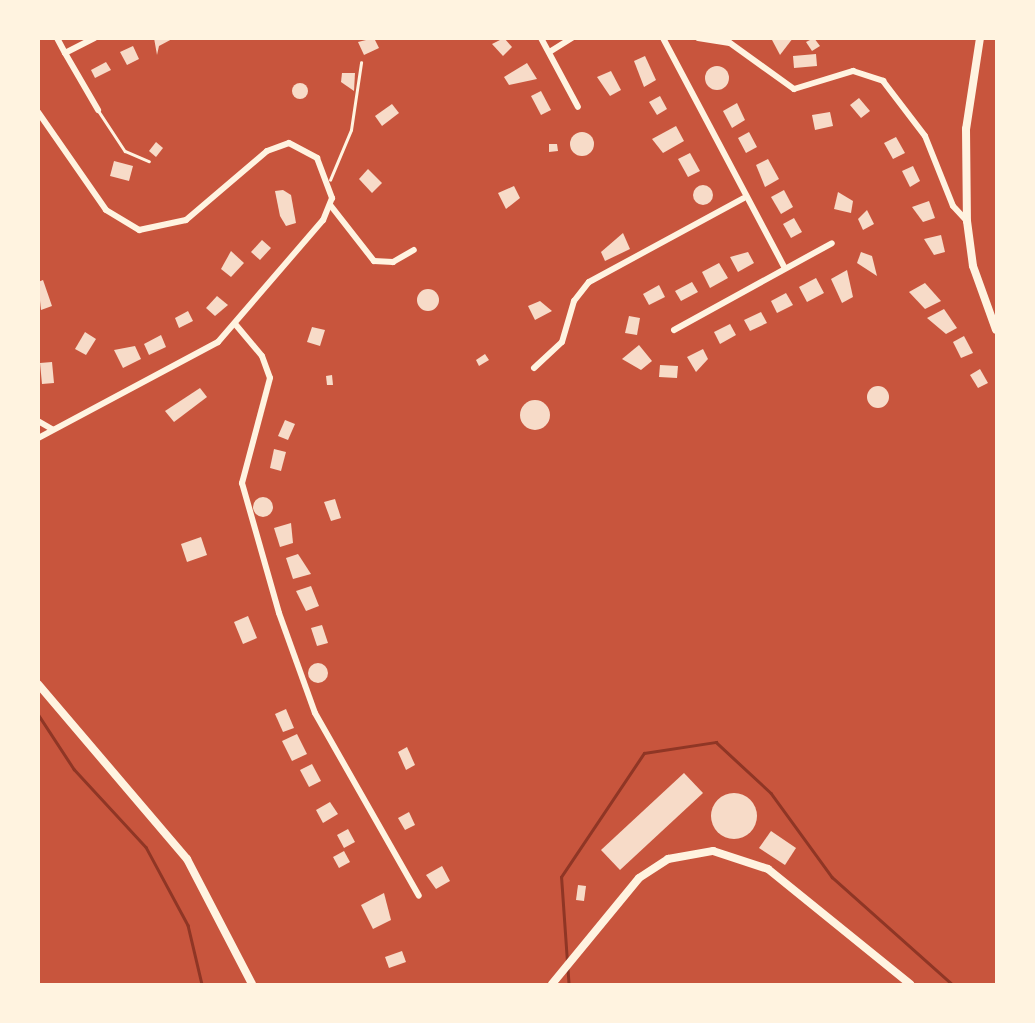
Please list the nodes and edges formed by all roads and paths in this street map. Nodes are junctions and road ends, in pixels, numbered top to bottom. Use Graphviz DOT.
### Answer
graph roads {
  1 [pos="57,38"];
  2 [pos="94,38"];
  3 [pos="541,38"];
  4 [pos="572,38"];
  5 [pos="663,38"];
  6 [pos="698,38"];
  7 [pos="980,38"];
  8 [pos="551,51"];
  9 [pos="65,53"];
  10 [pos="361,62"];
  11 [pos="578,107"];
  12 [pos="98,110"];
  13 [pos="38,112"];
  14 [pos="149,161"];
  15 [pos="330,180"];
  16 [pos="744,198"];
  17 [pos="331,206"];
  18 [pos="967,222"];
  19 [pos="832,243"];
  20 [pos="414,250"];
  21 [pos="785,268"];
  22 [pos="236,325"];
  23 [pos="674,330"];
  24 [pos="996,330"];
  25 [pos="534,368"];
  26 [pos="38,421"];
  27 [pos="52,429"];
  28 [pos="38,438"];
  29 [pos="38,684"];
  30 [pos="419,896"];
  31 [pos="896,980"];
  32 [pos="252,985"];
  33 [pos="552,985"];
  34 [pos="910,985"];
  1 -- 9 [label="street"];
  2 -- 9 [label="street"];
  3 -- 8 [label="street"];
  4 -- 8 [label="street"];
  5 -- 16 [label="street"];
  6 -- 18 [label="street"];
  7 -- 18 [label="street"];
  8 -- 11 [label="street"];
  9 -- 12 [label="street"];
  10 -- 15 [label="lane"];
  12 -- 14 [label="lane"];
  13 -- 15 [label="street"];
  15 -- 17 [label="street"];
  16 -- 21 [label="street"];
  16 -- 25 [label="street"];
  17 -- 20 [label="street"];
  17 -- 22 [label="street"];
  18 -- 24 [label="street"];
  19 -- 21 [label="street"];
  21 -- 23 [label="street"];
  22 -- 27 [label="street"];
  22 -- 30 [label="street"];
  26 -- 27 [label="street"];
  27 -- 28 [label="street"];
  29 -- 32 [label="street"];
  31 -- 33 [label="street"];
  31 -- 34 [label="street"];
}
